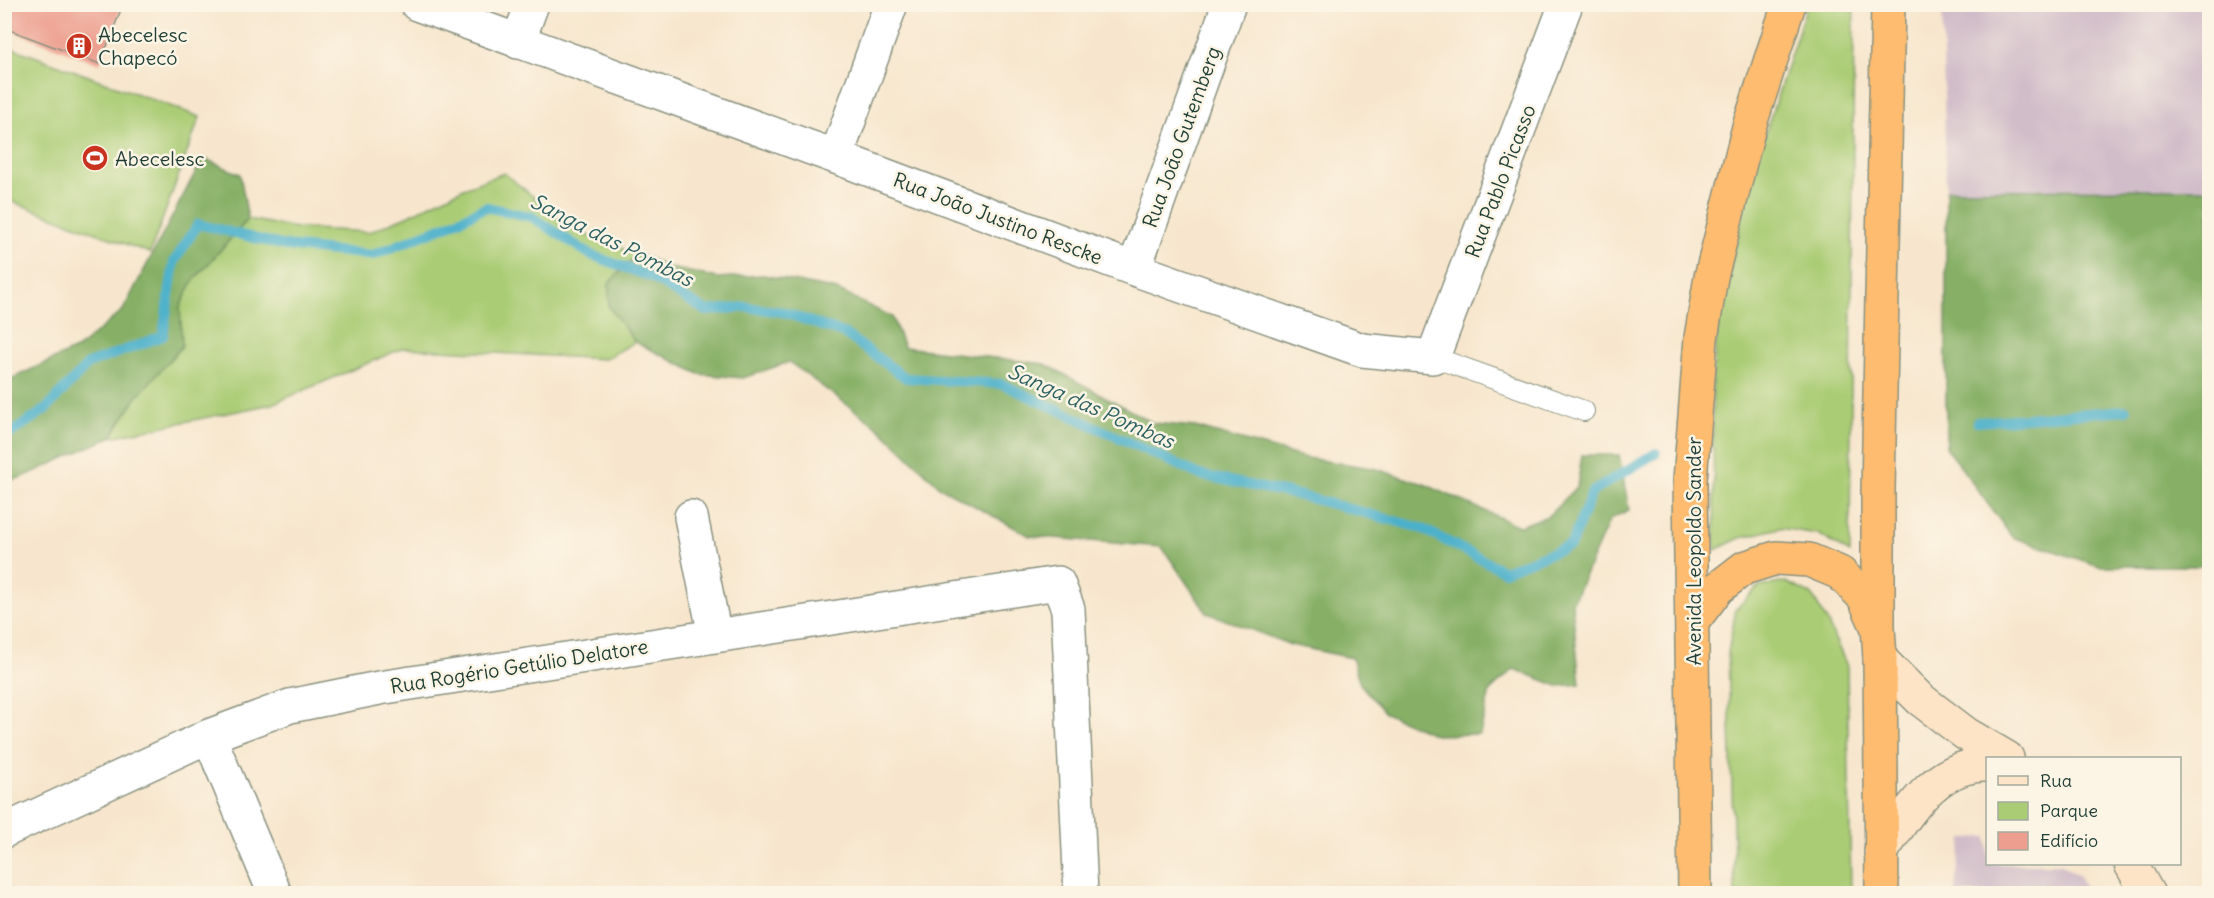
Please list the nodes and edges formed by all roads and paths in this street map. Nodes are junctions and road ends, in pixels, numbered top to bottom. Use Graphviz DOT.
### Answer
graph roads {
  1 [pos="417,4"];
  2 [pos="532,4"];
  3 [pos="891,4"];
  4 [pos="1229,4"];
  5 [pos="1566,4"];
  6 [pos="1789,4"];
  7 [pos="1888,4"];
  8 [pos="518,42"];
  9 [pos="836,156"];
  10 [pos="1134,269"];
  11 [pos="1433,357"];
  12 [pos="1584,411"];
  13 [pos="691,518"];
  14 [pos="1692,622"];
  15 [pos="1878,627"];
  16 [pos="715,636"];
  17 [pos="1880,659"];
  18 [pos="208,736"];
  19 [pos="2004,757"];
  20 [pos="1986,765"];
  21 [pos="4,831"];
  22 [pos="1881,852"];
  23 [pos="2132,865"];
  24 [pos="275,894"];
  25 [pos="1081,894"];
  26 [pos="1695,894"];
  27 [pos="1882,894"];
  28 [pos="2148,894"];
  1 -- 8 [label="street, Rua João Justino Rescke"];
  2 -- 8 [label="street"];
  3 -- 9 [label="street"];
  4 -- 10 [label="street, Rua João Gutemberg"];
  5 -- 11 [label="street, Rua Pablo Picasso"];
  6 -- 14 [label="highway, Avenida Leopoldo Sander"];
  7 -- 15 [label="highway"];
  8 -- 9 [label="street, Rua João Justino Rescke"];
  9 -- 10 [label="street, Rua João Justino Rescke"];
  10 -- 11 [label="street, Rua João Justino Rescke"];
  11 -- 12 [label="lane, Rua João Justino Rescke"];
  13 -- 16 [label="street"];
  14 -- 15 [label="highway"];
  14 -- 26 [label="highway, Avenida Leopoldo Sander"];
  15 -- 17 [label="highway"];
  16 -- 18 [label="street, Rua Rogério Getúlio Delatore"];
  16 -- 25 [label="street, Rua Rogério Getúlio Delatore"];
  17 -- 19 [label="main road"];
  17 -- 22 [label="highway"];
  18 -- 21 [label="street, Rua Rogério Getúlio Delatore"];
  18 -- 24 [label="street"];
  20 -- 22 [label="main road"];
  22 -- 27 [label="highway"];
  23 -- 28 [label="main road"];
}
